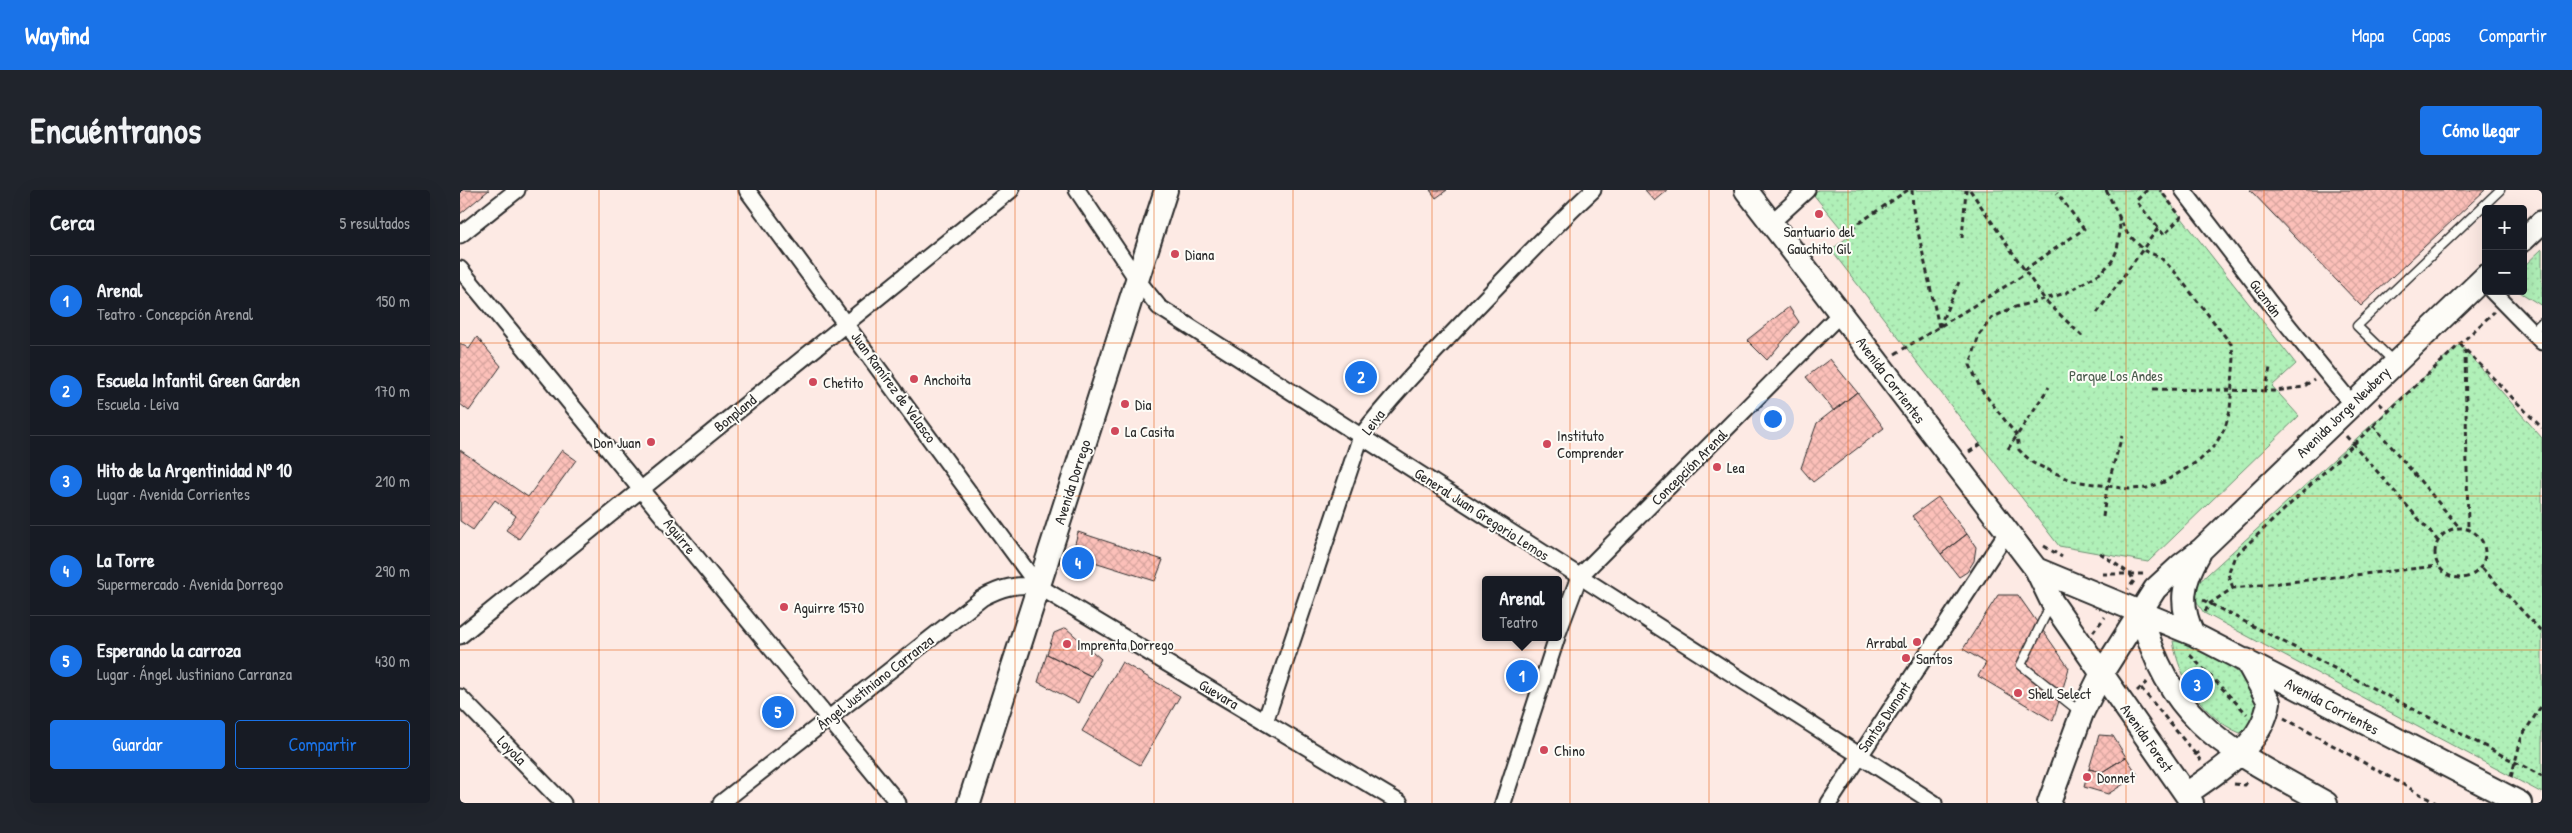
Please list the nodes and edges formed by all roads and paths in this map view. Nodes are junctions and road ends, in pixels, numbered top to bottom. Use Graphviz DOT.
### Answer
graph roads {
  1 [pos="517,190"];
  2 [pos="748,190"];
  3 [pos="1011,190"];
  4 [pos="1077,190"];
  5 [pos="1166,190"];
  6 [pos="1593,190"];
  7 [pos="1746,190"];
  8 [pos="1807,190"];
  9 [pos="1908,190"];
  10 [pos="1912,190"];
  11 [pos="1966,190"];
  12 [pos="1970,190"];
  13 [pos="2106,190"];
  14 [pos="2147,190"];
  15 [pos="2160,190"];
  16 [pos="2183,190"];
  17 [pos="2500,190"];
  18 [pos="2057,193"];
  19 [pos="2119,215"];
  20 [pos="2542,222"];
  21 [pos="1771,224"];
  22 [pos="2158,228"];
  23 [pos="1844,233"];
  24 [pos="460,235"];
  25 [pos="2527,236"];
  26 [pos="1962,238"];
  27 [pos="2144,248"];
  28 [pos="460,270"];
  29 [pos="2026,272"];
  30 [pos="1138,281"];
  31 [pos="1959,282"];
  32 [pos="2482,286"];
  33 [pos="2497,295"];
  34 [pos="2045,300"];
  35 [pos="2504,303"];
  36 [pos="2097,313"];
  37 [pos="1840,314"];
  38 [pos="847,324"];
  39 [pos="1939,327"];
  40 [pos="2539,332"];
  41 [pos="2082,336"];
  42 [pos="2460,344"];
  43 [pos="2465,350"];
  44 [pos="1891,356"];
  45 [pos="2394,363"];
  46 [pos="2270,368"];
  47 [pos="2324,372"];
  48 [pos="2049,387"];
  49 [pos="2153,389"];
  50 [pos="2232,390"];
  51 [pos="2265,391"];
  52 [pos="2352,404"];
  53 [pos="2373,425"];
  54 [pos="2542,428"];
  55 [pos="1361,436"];
  56 [pos="2017,436"];
  57 [pos="2122,436"];
  58 [pos="2354,443"];
  59 [pos="1965,444"];
  60 [pos="2008,449"];
  61 [pos="1976,459"];
  62 [pos="2107,487"];
  63 [pos="641,488"];
  64 [pos="2103,518"];
  65 [pos="2459,528"];
  66 [pos="2468,528"];
  67 [pos="2007,532"];
  68 [pos="2039,539"];
  69 [pos="2438,541"];
  70 [pos="2068,561"];
  71 [pos="2438,566"];
  72 [pos="2482,568"];
  73 [pos="2036,569"];
  74 [pos="2099,574"];
  75 [pos="1580,577"];
  76 [pos="2173,584"];
  77 [pos="1038,586"];
  78 [pos="2233,588"];
  79 [pos="2052,602"];
  80 [pos="2209,604"];
  81 [pos="2141,612"];
  82 [pos="1562,623"];
  83 [pos="2542,632"];
  84 [pos="460,636"];
  85 [pos="1556,641"];
  86 [pos="2191,644"];
  87 [pos="2246,660"];
  88 [pos="2102,673"];
  89 [pos="460,697"];
  90 [pos="2542,705"];
  91 [pos="2082,714"];
  92 [pos="2249,716"];
  93 [pos="829,718"];
  94 [pos="2284,718"];
  95 [pos="1265,722"];
  96 [pos="2238,754"];
  97 [pos="1859,756"];
  98 [pos="2515,762"];
  99 [pos="2542,776"];
  100 [pos="2189,799"];
  101 [pos="2513,800"];
  102 [pos="563,803"];
  103 [pos="720,803"];
  104 [pos="898,803"];
  105 [pos="969,803"];
  106 [pos="1400,803"];
  107 [pos="1503,803"];
  108 [pos="1830,803"];
  109 [pos="1934,803"];
  110 [pos="2049,803"];
  111 [pos="2326,803"];
  112 [pos="2436,803"];
  1 -- 24 [label="street"];
  2 -- 38 [label="street, Juan Ramírez de Velasco"];
  3 -- 38 [label="street, Bonpland"];
  4 -- 30 [label="street, General Juan Gregorio Lemos"];
  5 -- 30 [label="main road, Avenida Dorrego"];
  6 -- 55 [label="street, Leiva"];
  7 -- 21 [label="main road, Avenida Corrientes"];
  8 -- 21 [label="street"];
  9 -- 23 [label="path"];
  10 -- 39 [label="path"];
  11 -- 26 [label="path"];
  12 -- 29 [label="path"];
  13 -- 19 [label="path"];
  14 -- 22 [label="path"];
  15 -- 22 [label="path"];
  16 -- 47 [label="street, Guzmán"];
  17 -- 45 [label="lane"];
  18 -- 29 [label="path"];
  19 -- 27 [label="path"];
  19 -- 34 [label="path"];
  20 -- 25 [label="main road"];
  21 -- 37 [label="main road, Avenida Corrientes"];
  22 -- 27 [label="path"];
  27 -- 36 [label="path"];
  27 -- 50 [label="path"];
  28 -- 63 [label="street, Aguirre"];
  29 -- 34 [label="path"];
  29 -- 39 [label="path"];
  30 -- 55 [label="street, General Juan Gregorio Lemos"];
  30 -- 77 [label="main road, Avenida Dorrego"];
  31 -- 39 [label="path"];
  32 -- 45 [label="main road, Avenida Jorge Newbery"];
  33 -- 35 [label="street"];
  34 -- 41 [label="path"];
  34 -- 56 [label="path"];
  35 -- 40 [label="street"];
  35 -- 42 [label="path"];
  37 -- 44 [label="main road, Avenida Corrientes"];
  37 -- 75 [label="street, Concepción Arenal"];
  38 -- 63 [label="street, Bonpland"];
  38 -- 77 [label="street, Juan Ramírez de Velasco"];
  39 -- 44 [label="path"];
  42 -- 43 [label="path"];
  42 -- 53 [label="path"];
  43 -- 54 [label="path"];
  43 -- 66 [label="path"];
  44 -- 67 [label="main road, Avenida Corrientes"];
  45 -- 52 [label="main road, Avenida Jorge Newbery"];
  46 -- 51 [label="path"];
  47 -- 51 [label="path"];
  47 -- 52 [label="street, Guzmán"];
  48 -- 56 [label="path"];
  49 -- 50 [label="path"];
  50 -- 51 [label="path"];
  50 -- 62 [label="path"];
  52 -- 76 [label="main road, Avenida Jorge Newbery"];
  53 -- 58 [label="path"];
  53 -- 65 [label="path"];
  55 -- 75 [label="street, General Juan Gregorio Lemos"];
  55 -- 95 [label="street, Leiva"];
  56 -- 60 [label="path"];
  56 -- 62 [label="path"];
  57 -- 62 [label="path"];
  58 -- 69 [label="path"];
  58 -- 78 [label="path"];
  59 -- 61 [label="path"];
  62 -- 64 [label="path"];
  63 -- 84 [label="street, Bonpland"];
  63 -- 93 [label="street, Aguirre"];
  65 -- 66 [label="path"];
  65 -- 69 [label="path"];
  66 -- 72 [label="path"];
  67 -- 73 [label="main road, Avenida Corrientes"];
  67 -- 97 [label="street, Santos Dumont"];
  68 -- 70 [label="path"];
  69 -- 71 [label="path"];
  71 -- 72 [label="path"];
  71 -- 78 [label="path"];
  72 -- 83 [label="path"];
  73 -- 79 [label="main road, Avenida Corrientes"];
  73 -- 81 [label="main road, Avenida Corrientes"];
  74 -- 76 [label="path"];
  75 -- 82 [label="street, Concepción Arenal"];
  75 -- 97 [label="street, General Juan Gregorio Lemos"];
  76 -- 80 [label="path"];
  76 -- 81 [label="main road, Avenida Jorge Newbery"];
  76 -- 86 [label="main road"];
  77 -- 93 [label="street, Ángel Justiniano Carranza"];
  77 -- 95 [label="street, Guevara"];
  77 -- 105 [label="main road, Avenida Dorrego"];
  78 -- 80 [label="path"];
  79 -- 88 [label="main road, Avenida Corrientes"];
  79 -- 91 [label="lane"];
  80 -- 86 [label="path"];
  80 -- 98 [label="path"];
  81 -- 86 [label="main road, Avenida Corrientes"];
  81 -- 88 [label="main road, Avenida Jorge Newbery"];
  81 -- 96 [label="main road"];
  85 -- 107 [label="street"];
  86 -- 87 [label="main road, Avenida Corrientes"];
  86 -- 92 [label="path"];
  87 -- 96 [label="main road"];
  87 -- 101 [label="main road, Avenida Corrientes"];
  88 -- 91 [label="main road, Avenida Jorge Newbery"];
  88 -- 100 [label="main road, Avenida Forest"];
  89 -- 102 [label="street, Loyola"];
  90 -- 98 [label="path"];
  91 -- 110 [label="main road, Avenida Jorge Newbery"];
  93 -- 103 [label="street, Ángel Justiniano Carranza"];
  93 -- 104 [label="street, Aguirre"];
  94 -- 112 [label="path"];
  95 -- 106 [label="street, Guevara"];
  96 -- 100 [label="main road"];
  96 -- 111 [label="main road"];
  97 -- 108 [label="street, Santos Dumont"];
  97 -- 109 [label="street, General Juan Gregorio Lemos"];
  98 -- 99 [label="path"];
  98 -- 101 [label="path"];
}
